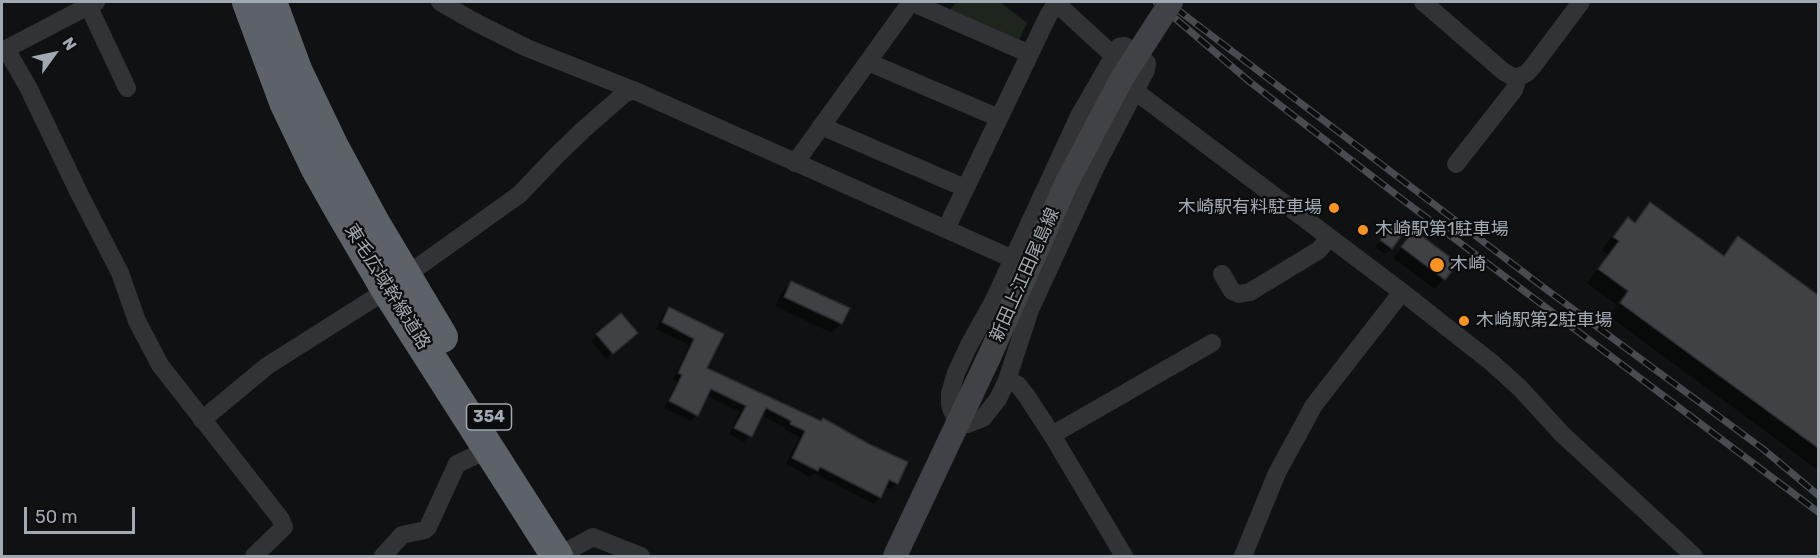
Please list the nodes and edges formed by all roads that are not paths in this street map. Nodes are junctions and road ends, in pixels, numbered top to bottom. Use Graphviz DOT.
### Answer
graph roads {
  1 [pos="248,2"];
  2 [pos="271,2"];
  3 [pos="441,2"];
  4 [pos="1056,2"];
  5 [pos="1171,2"];
  6 [pos="1423,2"];
  7 [pos="1581,2"];
  8 [pos="92,4"];
  9 [pos="4,50"];
  10 [pos="1030,54"];
  11 [pos="1114,56"];
  12 [pos="868,62"];
  13 [pos="1518,77"];
  14 [pos="127,88"];
  15 [pos="633,90"];
  16 [pos="1135,91"];
  17 [pos="999,118"];
  18 [pos="821,126"];
  19 [pos="795,163"];
  20 [pos="1456,164"];
  21 [pos="964,188"];
  22 [pos="946,229"];
  23 [pos="1329,238"];
  24 [pos="1013,259"];
  25 [pos="1222,274"];
  26 [pos="396,283"];
  27 [pos="1402,292"];
  28 [pos="1212,343"];
  29 [pos="1007,380"];
  30 [pos="202,420"];
  31 [pos="958,422"];
  32 [pos="1052,435"];
  33 [pos="489,450"];
  34 [pos="568,554"];
  35 [pos="254,556"];
  36 [pos="383,556"];
  37 [pos="641,556"];
  38 [pos="895,556"];
  39 [pos="1124,556"];
  40 [pos="1243,556"];
  41 [pos="1694,556"];
  1 -- 26 [label="highway, 東毛広域幹線道路 / 354"];
  2 -- 26 [label="highway, 東毛広域幹線道路 / 354"];
  3 -- 15 [label="street"];
  4 -- 10 [label="street"];
  4 -- 11 [label="street"];
  5 -- 31 [label="main road, 新田上江田尾島線, bridge"];
  6 -- 13 [label="street"];
  7 -- 13 [label="street"];
  8 -- 9 [label="street"];
  8 -- 14 [label="street"];
  9 -- 30 [label="street"];
  10 -- 12 [label="street"];
  10 -- 17 [label="street"];
  11 -- 16 [label="street"];
  11 -- 24 [label="street"];
  12 -- 17 [label="street"];
  12 -- 18 [label="street"];
  13 -- 20 [label="street"];
  15 -- 19 [label="street"];
  15 -- 26 [label="street"];
  16 -- 23 [label="street"];
  16 -- 29 [label="street"];
  17 -- 21 [label="street"];
  18 -- 19 [label="street"];
  18 -- 21 [label="street"];
  19 -- 22 [label="street"];
  21 -- 22 [label="street"];
  22 -- 24 [label="street"];
  23 -- 25 [label="street"];
  23 -- 27 [label="street"];
  24 -- 31 [label="street"];
  26 -- 30 [label="street"];
  26 -- 33 [label="highway, 東毛広域幹線道路 / 354"];
  26 -- 34 [label="highway, 東毛広域幹線道路 / 354"];
  27 -- 40 [label="street"];
  27 -- 41 [label="street"];
  28 -- 32 [label="street"];
  29 -- 31 [label="street"];
  29 -- 32 [label="street"];
  30 -- 35 [label="street"];
  31 -- 38 [label="main road, 新田上江田尾島線"];
  32 -- 39 [label="street"];
  33 -- 34 [label="highway, 東毛広域幹線道路 / 354"];
  33 -- 36 [label="street"];
  34 -- 37 [label="street"];
}
